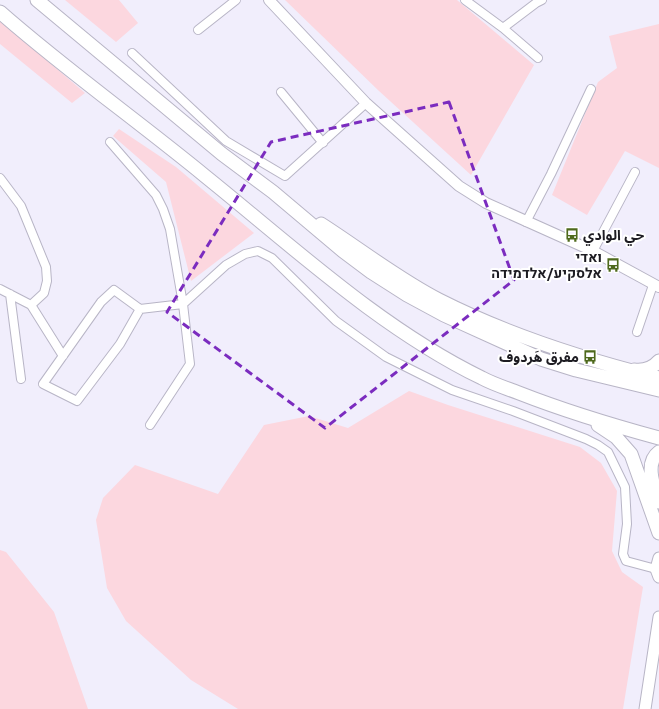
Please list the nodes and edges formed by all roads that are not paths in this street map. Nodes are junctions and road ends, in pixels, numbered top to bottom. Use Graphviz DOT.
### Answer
graph roads {
  1 [pos="37,0"];
  2 [pos="236,0"];
  3 [pos="269,0"];
  4 [pos="465,0"];
  5 [pos="537,1"];
  6 [pos="0,12"];
  7 [pos="503,28"];
  8 [pos="198,30"];
  9 [pos="132,53"];
  10 [pos="538,58"];
  11 [pos="591,89"];
  12 [pos="281,92"];
  13 [pos="366,103"];
  14 [pos="110,142"];
  15 [pos="323,143"];
  16 [pos="635,172"];
  17 [pos="0,178"];
  18 [pos="273,192"];
  19 [pos="526,222"];
  20 [pos="593,252"];
  21 [pos="657,284"];
  22 [pos="0,289"];
  23 [pos="10,294"];
  24 [pos="183,304"];
  25 [pos="32,305"];
  26 [pos="140,310"];
  27 [pos="637,332"];
  28 [pos="64,356"];
  29 [pos="659,361"];
  30 [pos="621,368"];
  31 [pos="659,378"];
  32 [pos="21,380"];
  33 [pos="659,390"];
  34 [pos="582,416"];
  35 [pos="150,425"];
  36 [pos="659,438"];
  37 [pos="659,452"];
  38 [pos="659,502"];
  39 [pos="659,533"];
  40 [pos="658,568"];
  41 [pos="659,617"];
  42 [pos="645,709"];
  1 -- 18 [label="highway"];
  2 -- 8 [label="street"];
  3 -- 13 [label="street"];
  4 -- 7 [label="street"];
  5 -- 7 [label="street"];
  6 -- 34 [label="highway"];
  7 -- 10 [label="street"];
  9 -- 15 [label="street"];
  11 -- 19 [label="street"];
  12 -- 15 [label="street"];
  13 -- 15 [label="street"];
  13 -- 19 [label="street"];
  14 -- 24 [label="street"];
  16 -- 20 [label="street"];
  17 -- 25 [label="street"];
  18 -- 30 [label="highway"];
  18 -- 33 [label="highway"];
  19 -- 20 [label="street"];
  20 -- 21 [label="street"];
  21 -- 27 [label="street"];
  22 -- 23 [label="street"];
  23 -- 25 [label="street"];
  23 -- 32 [label="street"];
  24 -- 26 [label="street"];
  24 -- 35 [label="street"];
  24 -- 40 [label="street"];
  25 -- 28 [label="street"];
  26 -- 28 [label="street"];
  26 -- 28 [label="street"];
  29 -- 30 [label="highway"];
  30 -- 31 [label="highway"];
  34 -- 36 [label="highway"];
  34 -- 39 [label="highway"];
  37 -- 38 [label="highway"];
  41 -- 42 [label="main road"];
}
